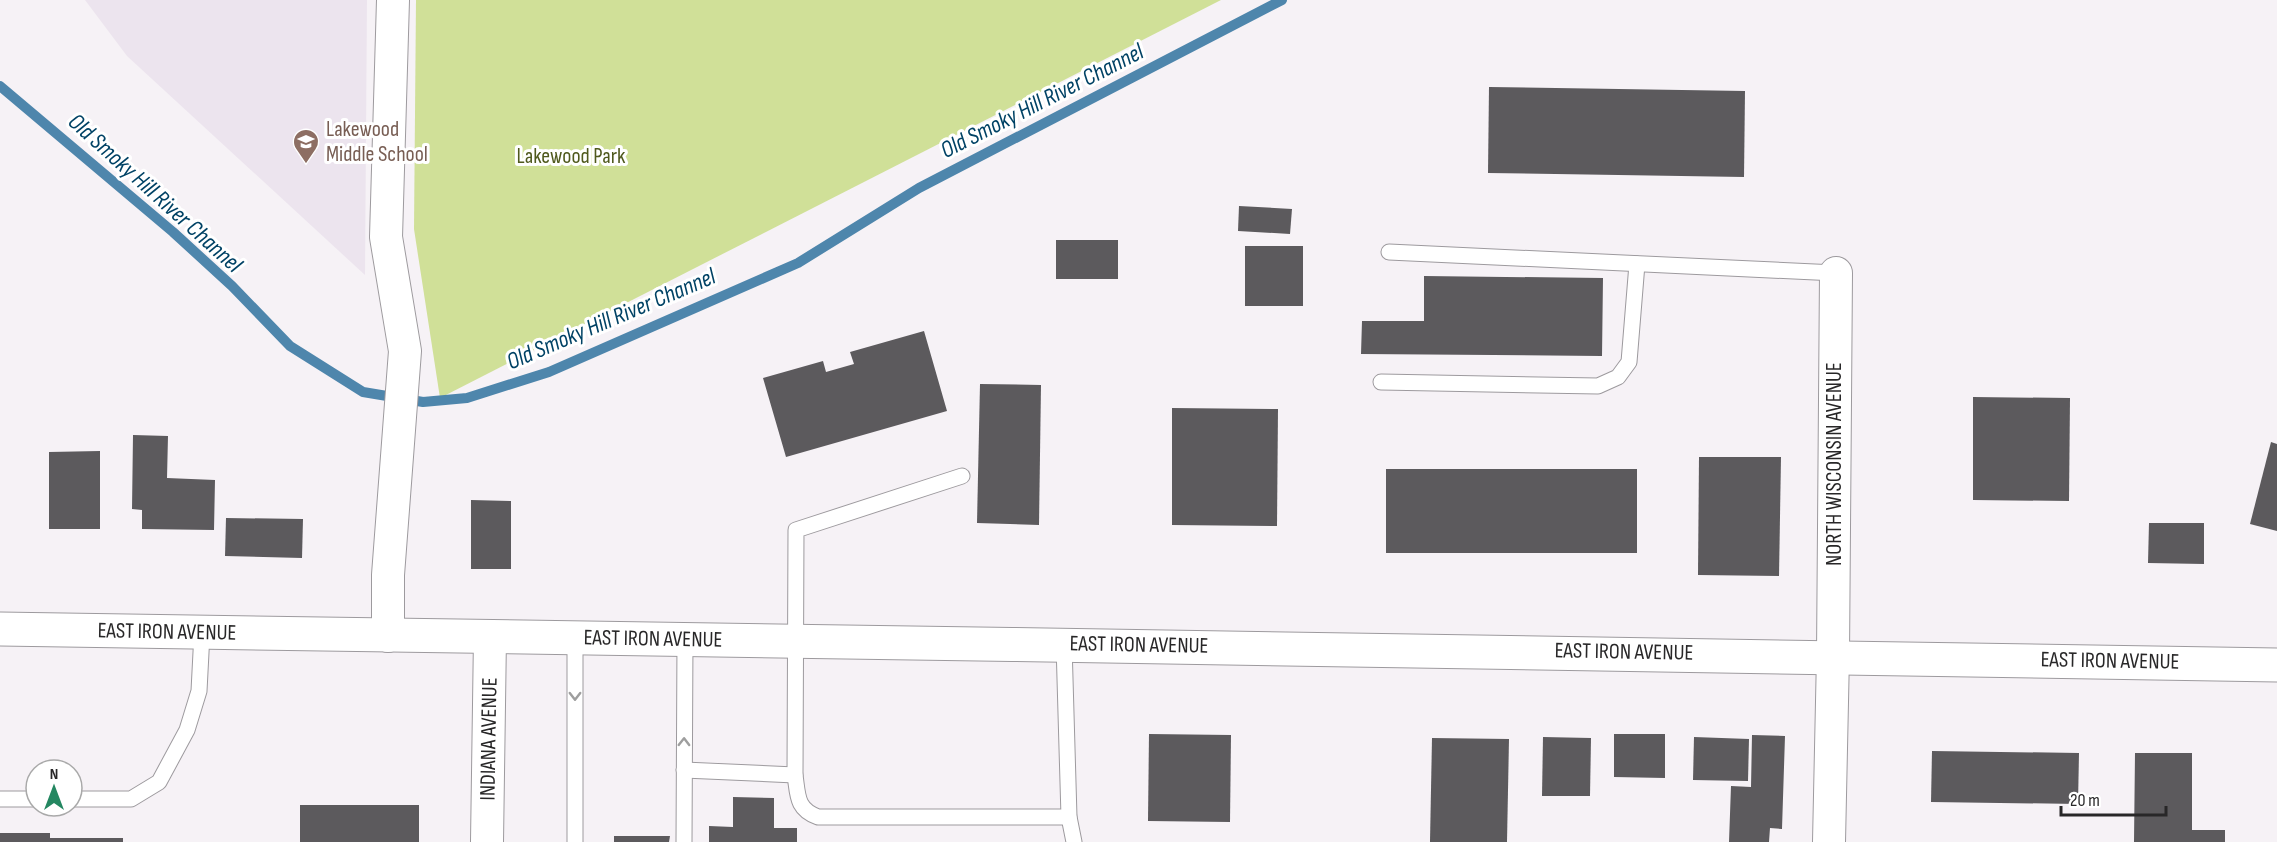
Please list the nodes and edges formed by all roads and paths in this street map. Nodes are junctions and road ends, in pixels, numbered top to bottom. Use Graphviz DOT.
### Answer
graph roads {
  1 [pos="393,0"];
  2 [pos="1389,252"];
  3 [pos="1637,264"];
  4 [pos="1836,273"];
  5 [pos="1381,382"];
  6 [pos="962,476"];
  7 [pos="0,629"];
  8 [pos="202,633"];
  9 [pos="388,636"];
  10 [pos="490,636"];
  11 [pos="575,637"];
  12 [pos="686,639"];
  13 [pos="796,641"];
  14 [pos="1064,644"];
  15 [pos="1833,655"];
  16 [pos="2277,665"];
  17 [pos="684,770"];
  18 [pos="795,774"];
  19 [pos="0,799"];
  20 [pos="24,799"];
  21 [pos="84,799"];
  22 [pos="1069,817"];
  23 [pos="487,842"];
  24 [pos="575,842"];
  25 [pos="684,842"];
  26 [pos="1074,842"];
  27 [pos="1829,842"];
  1 -- 9 [label="street"];
  2 -- 3 [label="lane"];
  3 -- 4 [label="lane"];
  3 -- 5 [label="lane"];
  4 -- 15 [label="street, NORTH WISCONSIN AVENUE"];
  6 -- 13 [label="lane"];
  7 -- 8 [label="street, EAST IRON AVENUE"];
  8 -- 9 [label="street, EAST IRON AVENUE"];
  8 -- 21 [label="lane"];
  9 -- 10 [label="street, EAST IRON AVENUE"];
  10 -- 11 [label="street, EAST IRON AVENUE"];
  10 -- 23 [label="street, INDIANA AVENUE"];
  11 -- 12 [label="street, EAST IRON AVENUE"];
  11 -- 24 [label="lane, one-way"];
  12 -- 13 [label="street, EAST IRON AVENUE"];
  17 -- 12 [label="lane, one-way"];
  13 -- 14 [label="street, EAST IRON AVENUE"];
  13 -- 18 [label="lane"];
  14 -- 15 [label="street, EAST IRON AVENUE"];
  14 -- 22 [label="lane"];
  15 -- 16 [label="street, EAST IRON AVENUE"];
  15 -- 27 [label="street, NORTH WISCONSIN AVENUE"];
  17 -- 18 [label="lane"];
  17 -- 25 [label="lane"];
  18 -- 22 [label="lane"];
  19 -- 20 [label="lane"];
  22 -- 26 [label="lane"];
}
